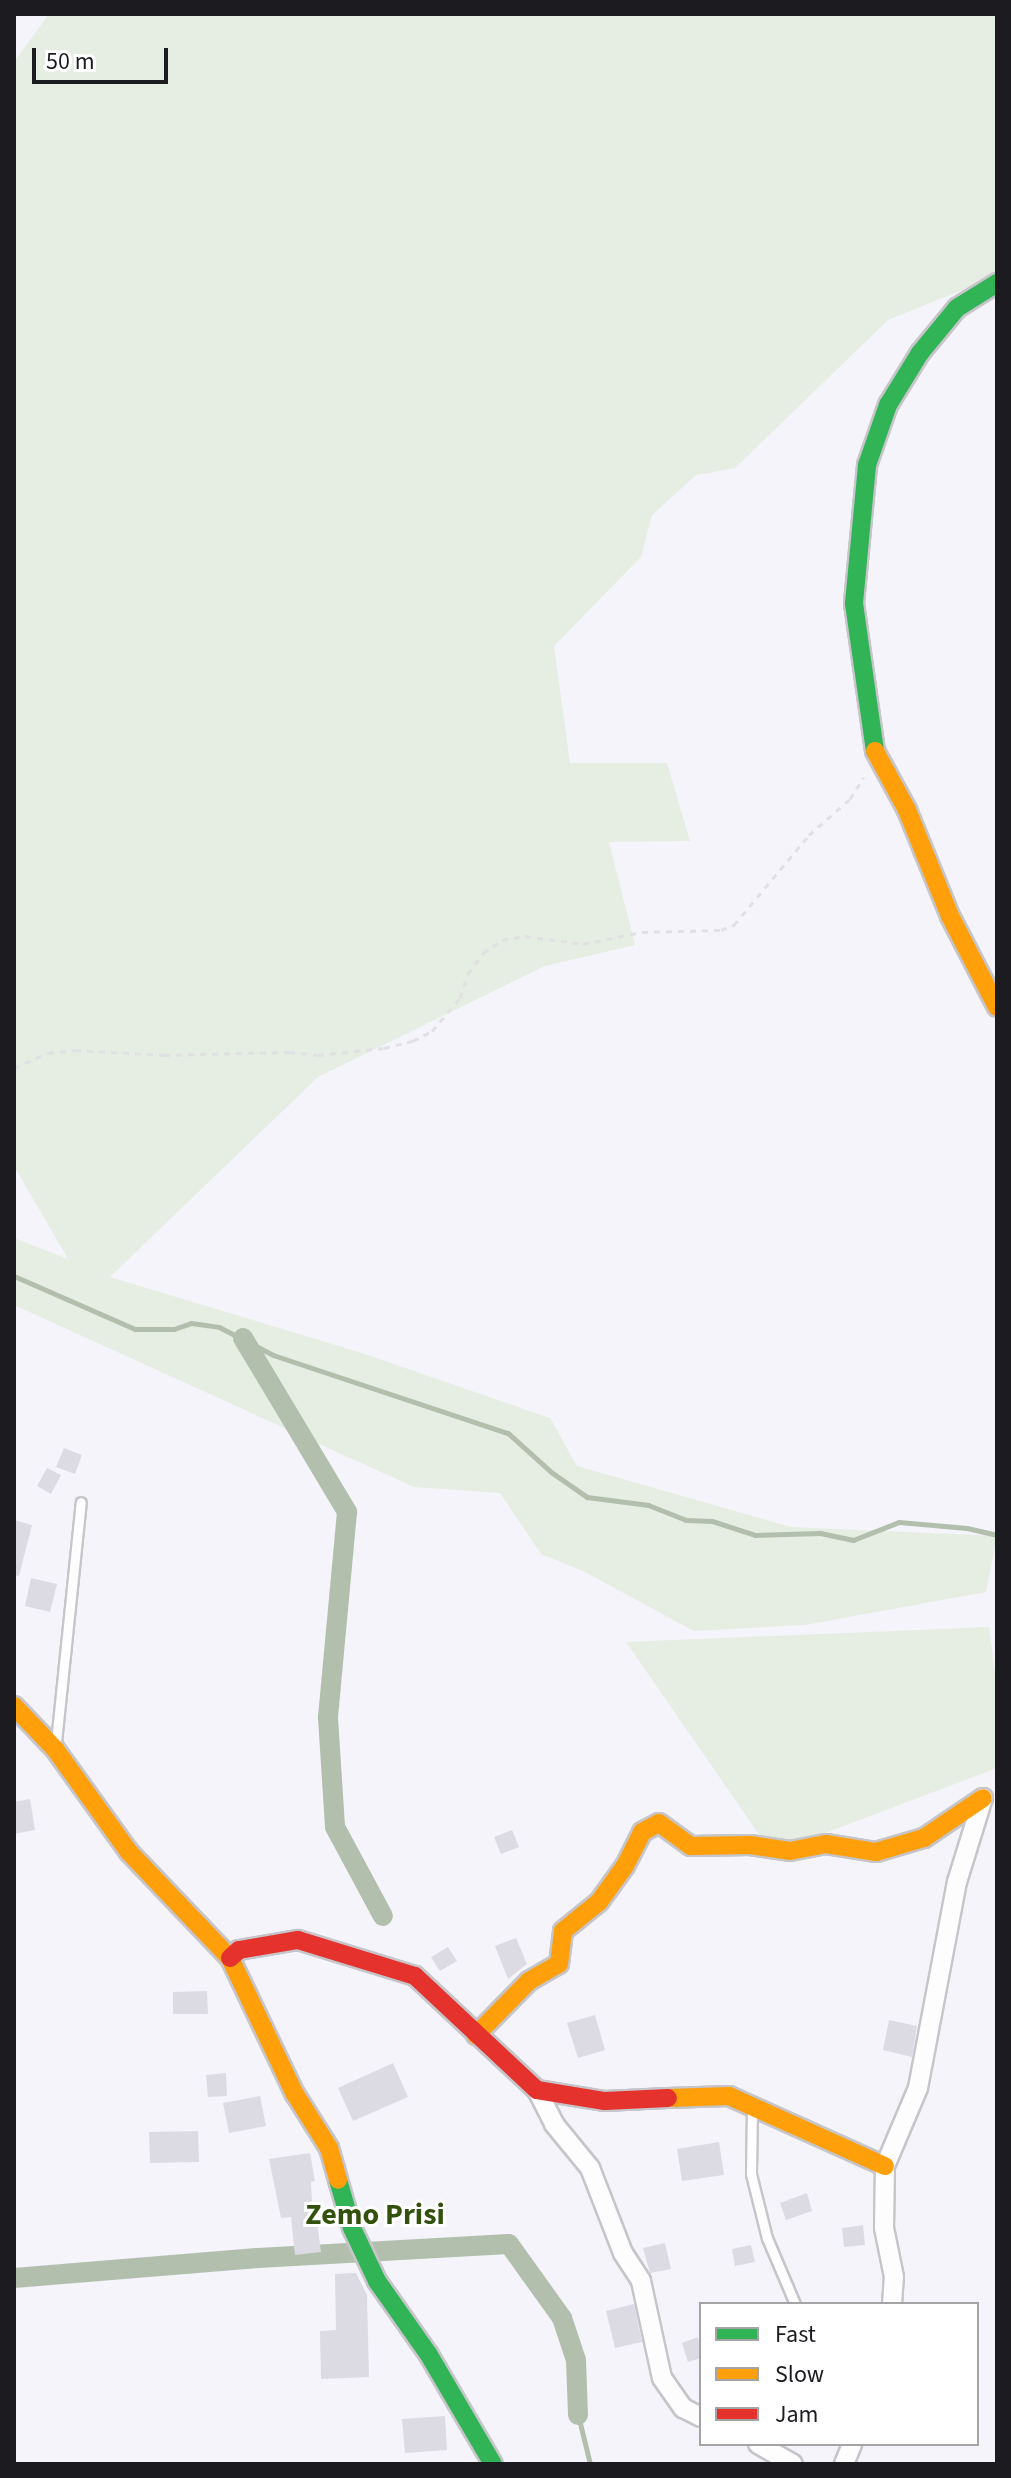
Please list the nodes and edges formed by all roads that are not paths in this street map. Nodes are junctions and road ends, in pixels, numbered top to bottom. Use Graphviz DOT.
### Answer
graph roads {
  1 [pos="997,283"];
  2 [pos="997,1007"];
  3 [pos="81,1502"];
  4 [pos="14,1706"];
  5 [pos="55,1749"];
  6 [pos="230,1958"];
  7 [pos="476,2035"];
  8 [pos="537,2090"];
  9 [pos="752,2105"];
  10 [pos="885,2166"];
  11 [pos="794,2302"];
  12 [pos="892,2302"];
  13 [pos="699,2416"];
  14 [pos="762,2446"];
  15 [pos="493,2464"];
  16 [pos="793,2464"];
  1 -- 2 [label="street"];
  3 -- 5 [label="lane"];
  4 -- 5 [label="street"];
  5 -- 6 [label="street"];
  6 -- 7 [label="street"];
  6 -- 15 [label="street"];
  7 -- 8 [label="street"];
  7 -- 10 [label="street"];
  8 -- 9 [label="street"];
  8 -- 13 [label="street"];
  9 -- 10 [label="street"];
  9 -- 11 [label="lane"];
  10 -- 12 [label="street"];
  14 -- 16 [label="street"];
}
